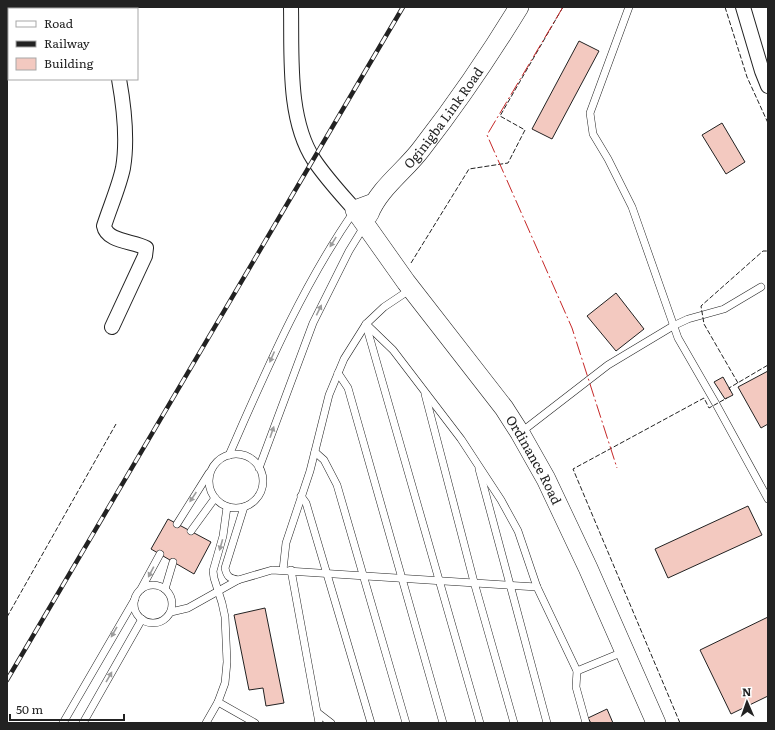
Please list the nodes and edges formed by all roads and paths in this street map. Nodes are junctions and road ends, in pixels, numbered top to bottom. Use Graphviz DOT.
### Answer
graph roads {
  1 [pos="291,7"];
  2 [pos="519,7"];
  3 [pos="629,7"];
  4 [pos="743,7"];
  5 [pos="119,80"];
  6 [pos="768,86"];
  7 [pos="360,217"];
  8 [pos="761,287"];
  9 [pos="411,289"];
  10 [pos="366,324"];
  11 [pos="673,326"];
  12 [pos="112,327"];
  13 [pos="338,373"];
  14 [pos="424,390"];
  15 [pos="520,433"];
  16 [pos="315,452"];
  17 [pos="229,455"];
  18 [pos="478,463"];
  19 [pos="259,468"];
  20 [pos="211,472"];
  21 [pos="302,496"];
  22 [pos="215,498"];
  23 [pos="768,499"];
  24 [pos="227,507"];
  25 [pos="244,507"];
  26 [pos="177,524"];
  27 [pos="191,531"];
  28 [pos="160,554"];
  29 [pos="173,562"];
  30 [pos="283,570"];
  31 [pos="291,570"];
  32 [pos="327,572"];
  33 [pos="364,575"];
  34 [pos="401,577"];
  35 [pos="439,579"];
  36 [pos="238,580"];
  37 [pos="474,582"];
  38 [pos="511,585"];
  39 [pos="537,587"];
  40 [pos="165,589"];
  41 [pos="141,590"];
  42 [pos="217,591"];
  43 [pos="135,599"];
  44 [pos="171,612"];
  45 [pos="142,619"];
  46 [pos="625,651"];
  47 [pos="577,671"];
  48 [pos="218,702"];
  49 [pos="318,713"];
  50 [pos="62,723"];
  51 [pos="83,723"];
  52 [pos="206,723"];
  53 [pos="255,723"];
  54 [pos="319,723"];
  55 [pos="331,723"];
  56 [pos="371,723"];
  57 [pos="406,723"];
  58 [pos="442,723"];
  59 [pos="480,723"];
  60 [pos="514,723"];
  61 [pos="547,723"];
  62 [pos="586,723"];
  63 [pos="656,723"];
  1 -- 7 [label="street"];
  2 -- 7 [label="street, Oginigba Link Road"];
  3 -- 11 [label="lane"];
  4 -- 6 [label="street"];
  5 -- 12 [label="street"];
  7 -- 9 [label="street, Ordinance Road"];
  7 -- 17 [label="lane, one-way"];
  19 -- 7 [label="lane, one-way"];
  8 -- 11 [label="lane"];
  9 -- 10 [label="lane"];
  9 -- 15 [label="street, Ordinance Road"];
  10 -- 13 [label="lane"];
  10 -- 14 [label="lane"];
  10 -- 35 [label="lane"];
  11 -- 15 [label="lane"];
  11 -- 23 [label="lane"];
  13 -- 16 [label="lane"];
  13 -- 34 [label="lane"];
  14 -- 18 [label="lane"];
  14 -- 37 [label="lane"];
  15 -- 46 [label="street, Ordinance Road"];
  16 -- 21 [label="lane"];
  16 -- 33 [label="lane"];
  17 -- 19 [label="lane"];
  17 -- 20 [label="lane"];
  18 -- 38 [label="lane"];
  18 -- 39 [label="lane"];
  19 -- 25 [label="lane"];
  20 -- 22 [label="lane"];
  20 -- 26 [label="lane, one-way"];
  21 -- 30 [label="lane"];
  21 -- 32 [label="lane"];
  22 -- 24 [label="lane"];
  22 -- 27 [label="lane"];
  24 -- 25 [label="lane"];
  24 -- 42 [label="lane, one-way"];
  25 -- 36 [label="lane"];
  28 -- 41 [label="lane, one-way"];
  29 -- 40 [label="lane"];
  30 -- 31 [label="lane"];
  30 -- 36 [label="lane"];
  31 -- 32 [label="lane"];
  31 -- 49 [label="lane"];
  32 -- 33 [label="lane"];
  32 -- 56 [label="lane"];
  33 -- 34 [label="lane"];
  33 -- 57 [label="lane"];
  34 -- 35 [label="lane"];
  34 -- 58 [label="lane"];
  35 -- 37 [label="lane"];
  35 -- 59 [label="lane"];
  36 -- 42 [label="lane"];
  37 -- 38 [label="lane"];
  37 -- 60 [label="lane"];
  38 -- 39 [label="lane"];
  38 -- 61 [label="lane"];
  39 -- 47 [label="lane"];
  40 -- 41 [label="lane"];
  40 -- 44 [label="lane"];
  41 -- 43 [label="lane"];
  42 -- 44 [label="lane"];
  42 -- 48 [label="lane"];
  43 -- 45 [label="lane"];
  43 -- 50 [label="lane, one-way"];
  44 -- 45 [label="lane"];
  51 -- 45 [label="lane, one-way"];
  46 -- 47 [label="lane"];
  46 -- 63 [label="street, Ordinance Road"];
  47 -- 62 [label="lane"];
  48 -- 52 [label="lane"];
  48 -- 53 [label="lane"];
  49 -- 54 [label="lane"];
  49 -- 55 [label="lane"];
}
